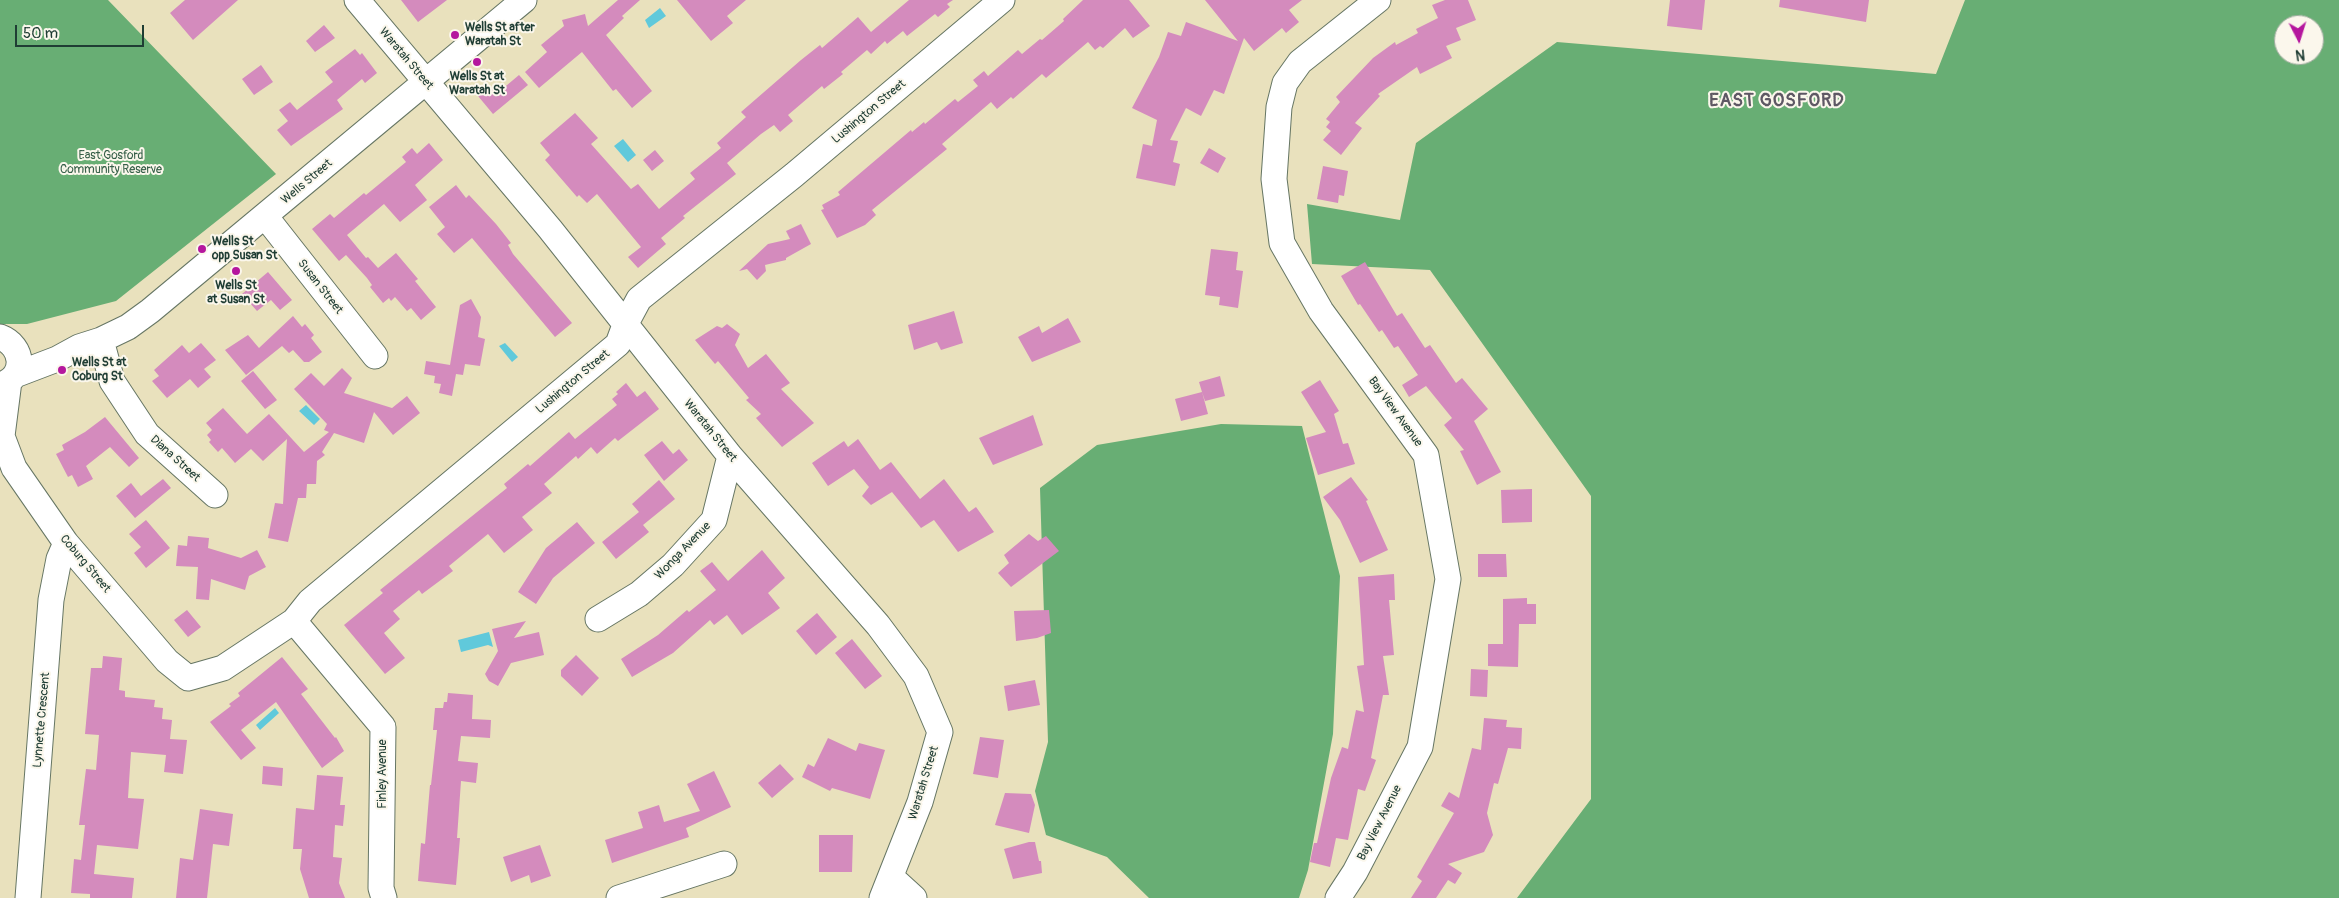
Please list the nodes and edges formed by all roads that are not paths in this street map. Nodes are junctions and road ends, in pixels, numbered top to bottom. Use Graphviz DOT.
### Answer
graph roads {
  1 [pos="356,0"];
  2 [pos="524,0"];
  3 [pos="1002,0"];
  4 [pos="1378,0"];
  5 [pos="426,83"];
  6 [pos="265,216"];
  7 [pos="625,325"];
  8 [pos="7,341"];
  9 [pos="90,344"];
  10 [pos="375,356"];
  11 [pos="8,380"];
  12 [pos="1,434"];
  13 [pos="730,456"];
  14 [pos="215,495"];
  15 [pos="66,543"];
  16 [pos="598,619"];
  17 [pos="294,622"];
  18 [pos="188,678"];
  19 [pos="724,864"];
  20 [pos="886,888"];
  21 [pos="28,898"];
  22 [pos="384,898"];
  23 [pos="619,898"];
  24 [pos="914,898"];
  25 [pos="1338,898"];
  1 -- 5 [label="street, Waratah Street"];
  2 -- 5 [label="street, Wells Street"];
  3 -- 7 [label="street, Lushington Street"];
  4 -- 25 [label="street, Bay View Avenue"];
  5 -- 6 [label="street, Wells Street"];
  5 -- 7 [label="street, Waratah Street"];
  6 -- 9 [label="street, Wells Street"];
  6 -- 10 [label="street, Susan Street"];
  7 -- 13 [label="street, Waratah Street"];
  7 -- 17 [label="street, Lushington Street"];
  8 -- 9 [label="street, Wells Street"];
  8 -- 11 [label="street, Coburg Street"];
  9 -- 11 [label="street, Wells Street"];
  9 -- 14 [label="street, Diana Street"];
  11 -- 12 [label="street, Coburg Street"];
  12 -- 15 [label="street, Coburg Street"];
  13 -- 16 [label="street, Wonga Avenue"];
  13 -- 20 [label="street, Waratah Street"];
  15 -- 18 [label="street, Coburg Street"];
  15 -- 21 [label="street, Lynnette Crescent"];
  17 -- 18 [label="street, Lushington Street"];
  17 -- 22 [label="street, Finley Avenue"];
  19 -- 23 [label="street"];
  20 -- 24 [label="street"];
}
